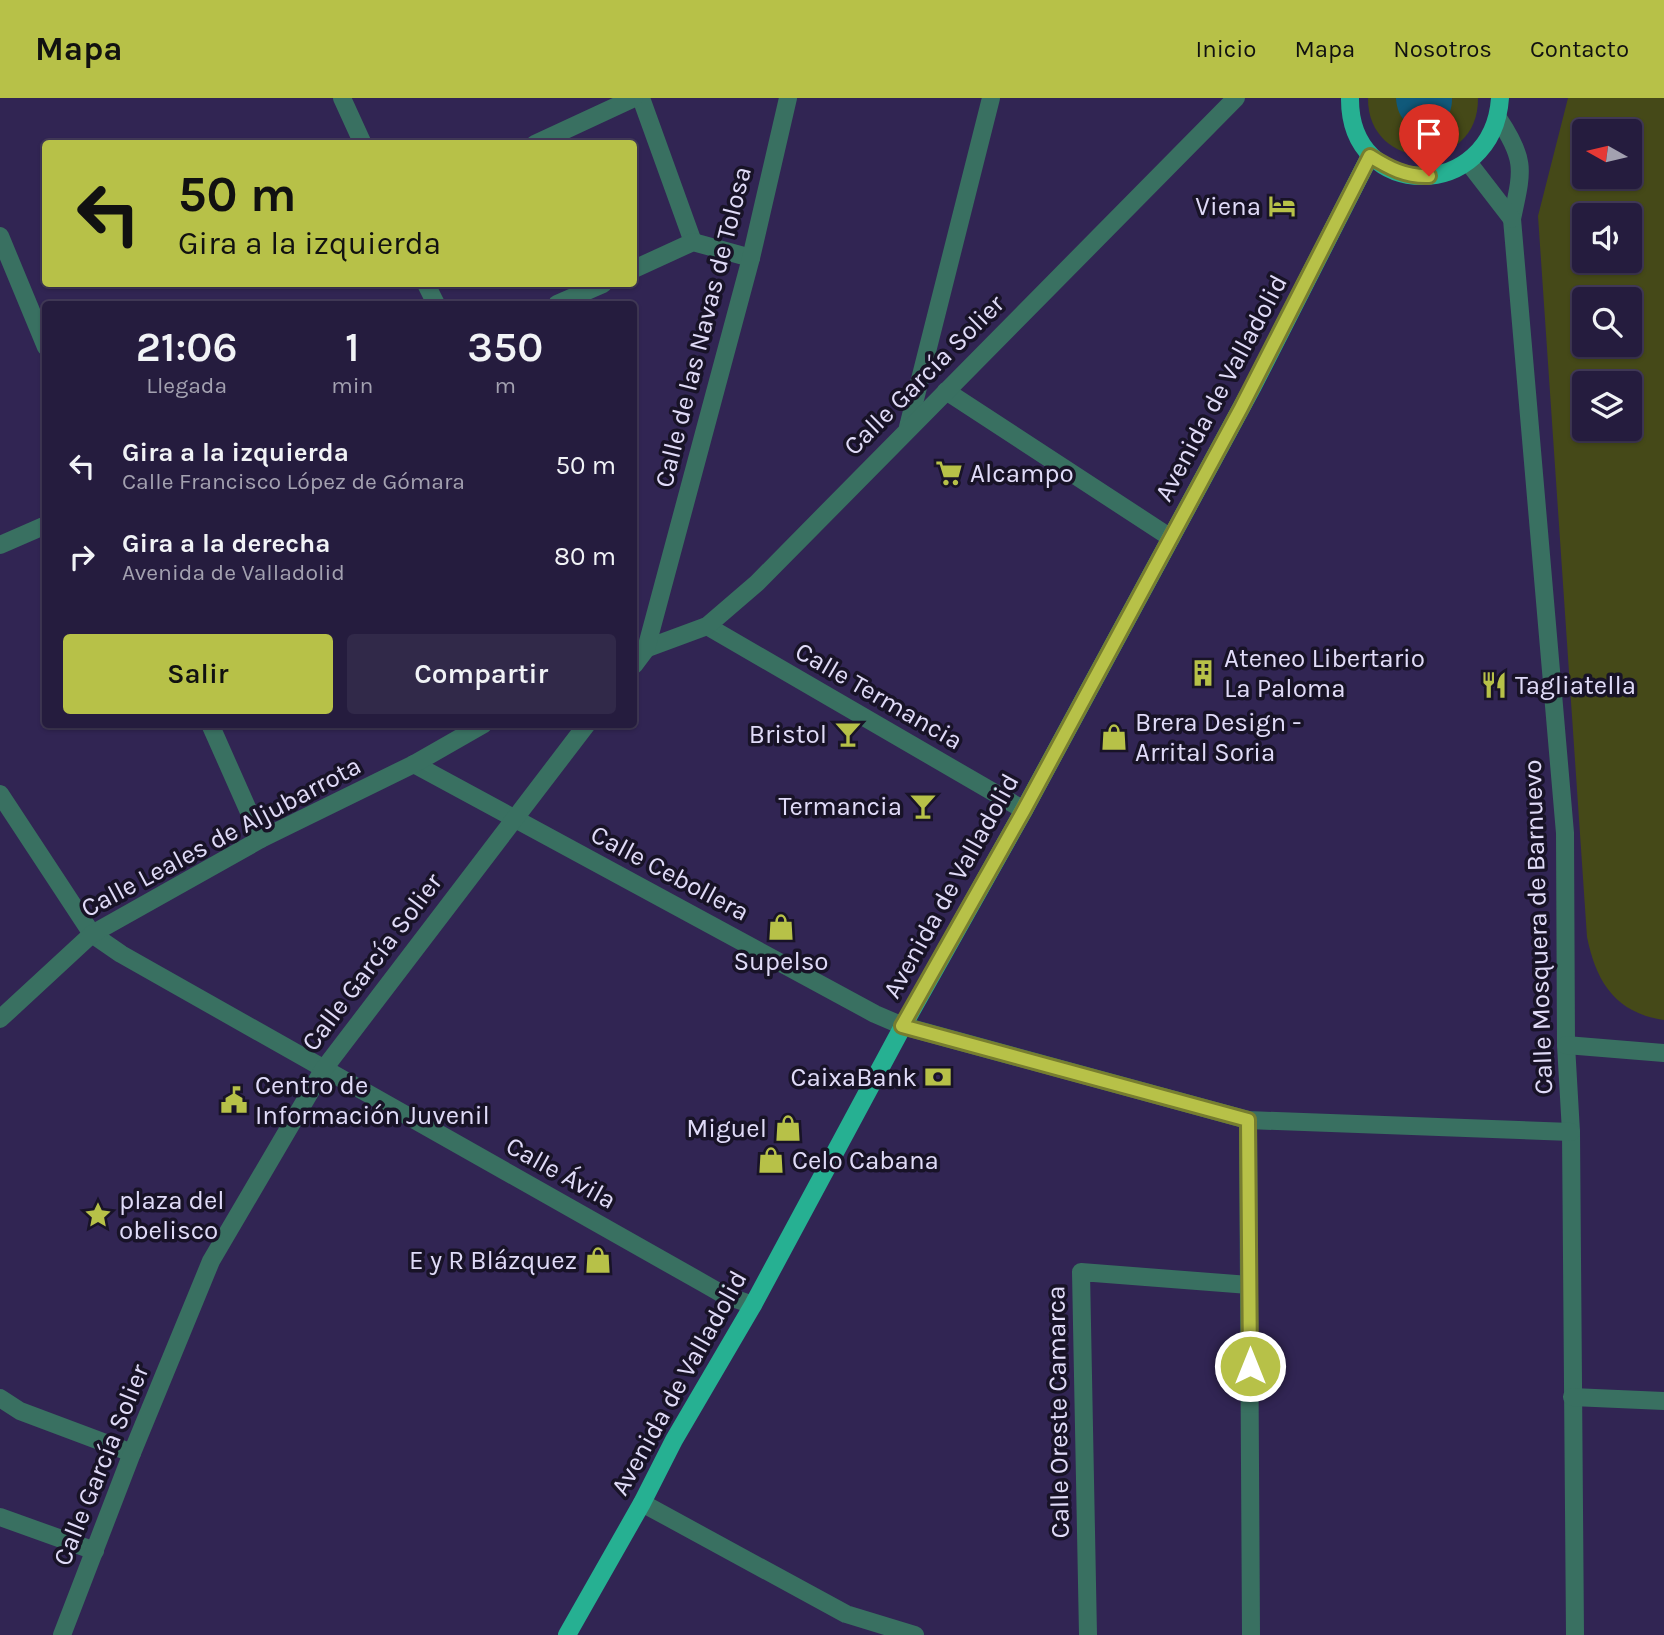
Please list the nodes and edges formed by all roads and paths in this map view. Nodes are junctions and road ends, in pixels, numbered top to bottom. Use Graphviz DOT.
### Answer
graph roads {
  1 [pos="342,98"];
  2 [pos="634,98"];
  3 [pos="641,98"];
  4 [pos="788,98"];
  5 [pos="991,98"];
  6 [pos="1236,98"];
  7 [pos="1349,98"];
  8 [pos="1500,98"];
  9 [pos="1497,118"];
  10 [pos="361,140"];
  11 [pos="544,140"];
  12 [pos="1370,156"];
  13 [pos="1468,162"];
  14 [pos="1512,219"];
  15 [pos="0,236"];
  16 [pos="693,243"];
  17 [pos="751,258"];
  18 [pos="637,269"];
  19 [pos="596,287"];
  20 [pos="564,301"];
  21 [pos="42,337"];
  22 [pos="946,391"];
  23 [pos="907,429"];
  24 [pos="42,527"];
  25 [pos="1171,538"];
  26 [pos="0,545"];
  27 [pos="707,626"];
  28 [pos="640,651"];
  29 [pos="212,728"];
  30 [pos="477,728"];
  31 [pos="584,728"];
  32 [pos="414,764"];
  33 [pos="0,794"];
  34 [pos="1024,810"];
  35 [pos="514,819"];
  36 [pos="261,839"];
  37 [pos="92,934"];
  38 [pos="0,1019"];
  39 [pos="902,1026"];
  40 [pos="1566,1045"];
  41 [pos="1664,1053"];
  42 [pos="323,1070"];
  43 [pos="1248,1120"];
  44 [pos="1571,1132"];
  45 [pos="1249,1285"];
  46 [pos="753,1305"];
  47 [pos="1572,1397"];
  48 [pos="0,1398"];
  49 [pos="1664,1401"];
  50 [pos="0,1409"];
  51 [pos="20,1411"];
  52 [pos="132,1453"];
  53 [pos="642,1503"];
  54 [pos="0,1517"];
  55 [pos="95,1551"];
  56 [pos="62,1635"];
  57 [pos="567,1635"];
  58 [pos="915,1635"];
  59 [pos="1088,1635"];
  60 [pos="1251,1635"];
  61 [pos="1575,1635"];
  1 -- 10 [label="street"];
  2 -- 11 [label="street"];
  3 -- 16 [label="street"];
  4 -- 17 [label="street, Calle de las Navas de Tolosa"];
  5 -- 23 [label="street"];
  6 -- 22 [label="street, Calle García Solier"];
  7 -- 12 [label="main road"];
  8 -- 9 [label="main road"];
  9 -- 13 [label="main road"];
  9 -- 14 [label="street, Calle Mosquera de Barnuevo"];
  12 -- 13 [label="main road"];
  12 -- 25 [label="main road, Avenida de Valladolid"];
  13 -- 14 [label="street"];
  14 -- 40 [label="street, Calle Mosquera de Barnuevo"];
  15 -- 21 [label="street"];
  16 -- 17 [label="street"];
  16 -- 18 [label="street"];
  17 -- 28 [label="street, Calle de las Navas de Tolosa"];
  19 -- 20 [label="street"];
  22 -- 23 [label="street, Calle García Solier"];
  22 -- 25 [label="street"];
  23 -- 27 [label="street, Calle García Solier"];
  24 -- 26 [label="street"];
  25 -- 34 [label="main road, Avenida de Valladolid"];
  27 -- 28 [label="street, Calle García Solier"];
  27 -- 34 [label="street, Calle Termancia"];
  29 -- 36 [label="street"];
  30 -- 32 [label="street, Calle Leales de Aljubarrota"];
  31 -- 35 [label="street, Calle García Solier"];
  32 -- 35 [label="street, Calle Cebollera"];
  32 -- 36 [label="street, Calle Leales de Aljubarrota"];
  33 -- 37 [label="street"];
  34 -- 39 [label="main road, Avenida de Valladolid"];
  35 -- 39 [label="street, Calle Cebollera"];
  35 -- 42 [label="street, Calle García Solier"];
  36 -- 37 [label="street, Calle Leales de Aljubarrota"];
  37 -- 38 [label="street, Calle Leales de Aljubarrota"];
  37 -- 42 [label="street, Calle Ávila"];
  39 -- 43 [label="street, Calle Cebollera"];
  39 -- 46 [label="main road, Avenida de Valladolid"];
  40 -- 41 [label="street"];
  40 -- 44 [label="street, Calle Mosquera de Barnuevo"];
  42 -- 46 [label="street, Calle Ávila"];
  42 -- 52 [label="street, Calle García Solier"];
  43 -- 44 [label="street, Calle Cebollera"];
  43 -- 45 [label="street"];
  44 -- 47 [label="street, Calle Mosquera de Barnuevo"];
  45 -- 59 [label="street, Calle Oreste Camarca"];
  45 -- 60 [label="street"];
  46 -- 53 [label="main road, Avenida de Valladolid"];
  47 -- 49 [label="street"];
  47 -- 61 [label="street, Calle Mosquera de Barnuevo"];
  48 -- 51 [label="street"];
  50 -- 51 [label="street"];
  51 -- 52 [label="street"];
  52 -- 55 [label="street, Calle García Solier"];
  53 -- 57 [label="main road, Avenida de Valladolid"];
  53 -- 58 [label="street"];
  54 -- 55 [label="street"];
  55 -- 56 [label="street, Calle García Solier"];
}
